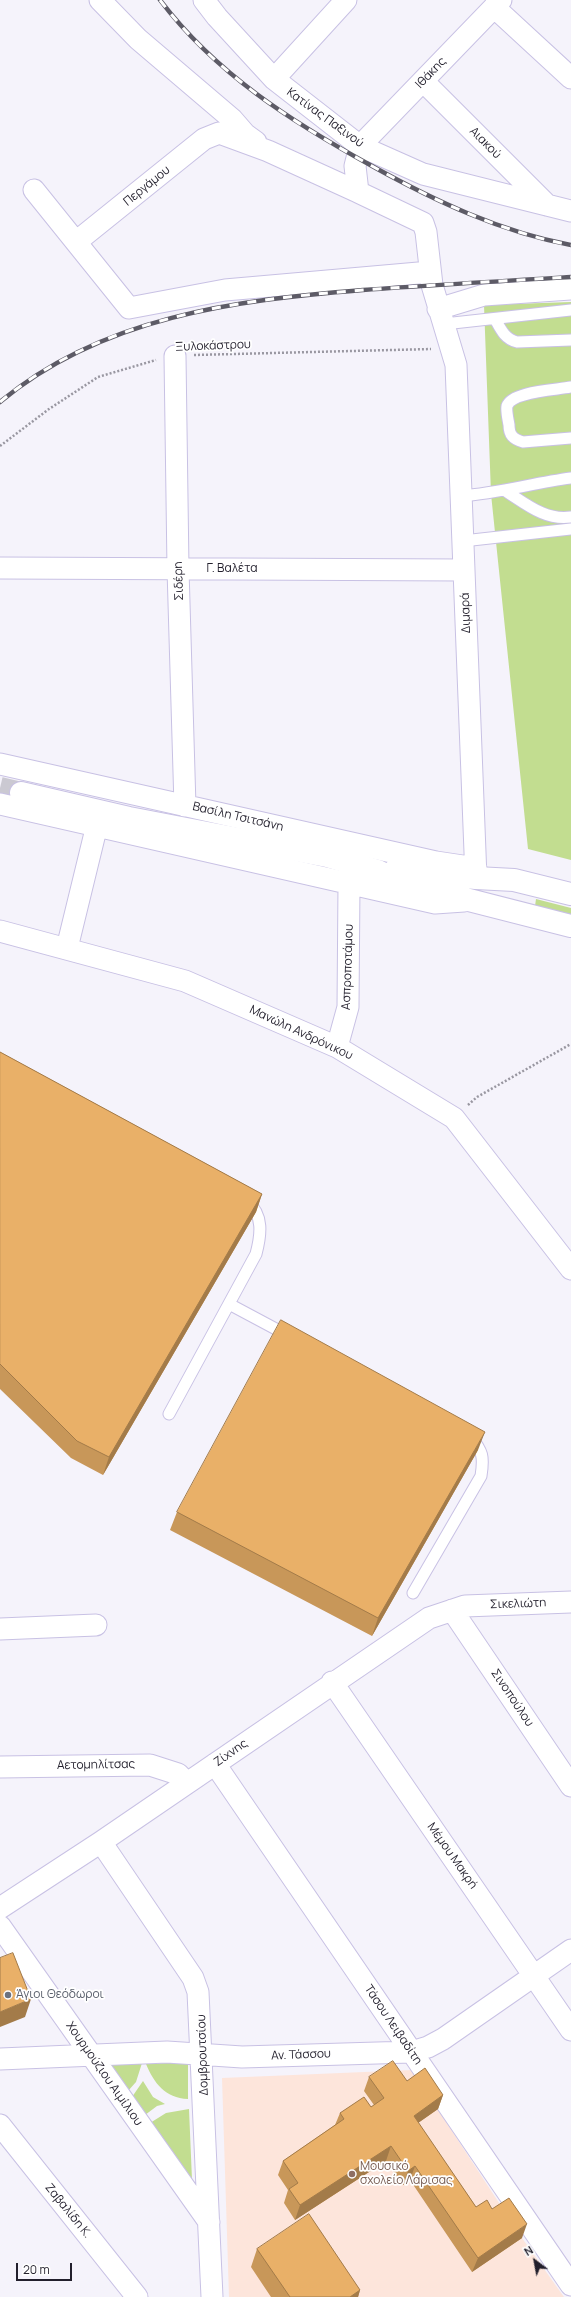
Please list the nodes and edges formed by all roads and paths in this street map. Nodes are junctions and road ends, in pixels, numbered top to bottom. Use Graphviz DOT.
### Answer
graph roads {
  1 [pos="100,0"];
  2 [pos="204,0"];
  3 [pos="346,0"];
  4 [pos="498,3"];
  5 [pos="571,78"];
  6 [pos="274,79"];
  7 [pos="424,82"];
  8 [pos="360,146"];
  9 [pos="268,151"];
  10 [pos="34,190"];
  11 [pos="358,192"];
  12 [pos="547,205"];
  13 [pos="571,211"];
  14 [pos="76,242"];
  15 [pos="430,272"];
  16 [pos="571,289"];
  17 [pos="571,310"];
  18 [pos="441,316"];
  19 [pos="495,319"];
  20 [pos="571,340"];
  21 [pos="452,348"];
  22 [pos="175,356"];
  23 [pos="571,388"];
  24 [pos="571,438"];
  25 [pos="0,446"];
  26 [pos="571,478"];
  27 [pos="504,490"];
  28 [pos="462,496"];
  29 [pos="571,517"];
  30 [pos="571,529"];
  31 [pos="463,541"];
  32 [pos="0,568"];
  33 [pos="178,569"];
  34 [pos="464,570"];
  35 [pos="0,764"];
  36 [pos="20,793"];
  37 [pos="0,804"];
  38 [pos="186,806"];
  39 [pos="97,825"];
  40 [pos="378,871"];
  41 [pos="476,873"];
  42 [pos="349,884"];
  43 [pos="571,894"];
  44 [pos="469,900"];
  45 [pos="571,926"];
  46 [pos="0,931"];
  47 [pos="67,948"];
  48 [pos="571,1044"];
  49 [pos="337,1047"];
  50 [pos="454,1118"];
  51 [pos="235,1194"];
  52 [pos="571,1269"];
  53 [pos="229,1304"];
  54 [pos="300,1342"];
  55 [pos="170,1414"];
  56 [pos="461,1429"];
  57 [pos="413,1593"];
  58 [pos="571,1602"];
  59 [pos="458,1608"];
  60 [pos="96,1625"];
  61 [pos="0,1629"];
  62 [pos="332,1682"];
  63 [pos="215,1764"];
  64 [pos="0,1767"];
  65 [pos="187,1783"];
  66 [pos="571,1786"];
  67 [pos="101,1842"];
  68 [pos="0,1908"];
  69 [pos="0,1926"];
  70 [pos="571,1950"];
  71 [pos="534,1976"];
  72 [pos="571,2030"];
  73 [pos="412,2052"];
  74 [pos="90,2054"];
  75 [pos="203,2054"];
  76 [pos="0,2059"];
  77 [pos="0,2125"];
  78 [pos="209,2222"];
  79 [pos="571,2285"];
  80 [pos="137,2297"];
  81 [pos="212,2297"];
  1 -- 9 [label="street"];
  2 -- 6 [label="street, Κατίνας Παξινού"];
  3 -- 6 [label="street"];
  4 -- 5 [label="street"];
  4 -- 7 [label="street, Ιθάκης"];
  6 -- 8 [label="street, Κατίνας Παξινού"];
  7 -- 8 [label="street, Ιθάκης"];
  7 -- 12 [label="street, Αιακού"];
  8 -- 11 [label="street"];
  8 -- 12 [label="street, Κατίνας Παξινού"];
  9 -- 11 [label="street"];
  9 -- 14 [label="street, Περγάμου"];
  10 -- 14 [label="street"];
  11 -- 15 [label="street, Διμαρά"];
  12 -- 13 [label="street, Κατίνας Παξινού"];
  14 -- 15 [label="street"];
  15 -- 18 [label="street, Διμαρά"];
  16 -- 18 [label="street"];
  17 -- 19 [label="lane"];
  18 -- 19 [label="lane"];
  18 -- 21 [label="street, Διμαρά"];
  19 -- 20 [label="lane"];
  21 -- 22 [label="path, Ξυλοκάστρου"];
  21 -- 28 [label="street, Διμαρά"];
  22 -- 25 [label="path, Ξυλοκάστρου"];
  22 -- 33 [label="street, Σιδέρη"];
  23 -- 24 [label="lane"];
  26 -- 27 [label="lane"];
  27 -- 28 [label="lane"];
  27 -- 29 [label="lane"];
  28 -- 31 [label="street, Διμαρά"];
  30 -- 31 [label="lane"];
  31 -- 34 [label="street, Διμαρά"];
  32 -- 33 [label="street, Γ. Βαλέτα"];
  33 -- 34 [label="street, Γ. Βαλέτα"];
  33 -- 38 [label="street, Σιδέρη"];
  34 -- 41 [label="street, Διμαρά"];
  35 -- 38 [label="street, Βασίλη Τσιτσάνη"];
  36 -- 40 [label="street"];
  37 -- 39 [label="street"];
  38 -- 41 [label="street, Βασίλη Τσιτσάνη"];
  39 -- 42 [label="street"];
  39 -- 47 [label="street"];
  40 -- 41 [label="street, Βασίλη Τσιτσάνη"];
  40 -- 44 [label="street"];
  41 -- 43 [label="street, Βασίλη Τσιτσάνη"];
  42 -- 44 [label="street"];
  42 -- 49 [label="street, Ασπροποτάμου"];
  44 -- 45 [label="street"];
  46 -- 47 [label="street, Μανώλη Ανδρόνικου"];
  47 -- 49 [label="street, Μανώλη Ανδρόνικου"];
  48 -- 50 [label="path"];
  49 -- 50 [label="street, Μανώλη Ανδρόνικου"];
  50 -- 52 [label="street, Μανώλη Ανδρόνικου"];
  51 -- 53 [label="lane"];
  53 -- 54 [label="lane"];
  53 -- 55 [label="lane"];
  56 -- 57 [label="lane"];
  58 -- 59 [label="street, Σικελιώτη"];
  59 -- 62 [label="street, Ζίχνης"];
  59 -- 66 [label="street, Σινοπούλου"];
  60 -- 61 [label="street"];
  62 -- 63 [label="street, Ζίχνης"];
  62 -- 71 [label="street, Μέμου Μακρή"];
  63 -- 65 [label="street, Ζίχνης"];
  63 -- 73 [label="street, Τάσου Λειβαδίτη"];
  64 -- 65 [label="street, Αετομηλίτσας"];
  65 -- 67 [label="street, Ζίχνης"];
  67 -- 68 [label="street, Ζίχνης"];
  67 -- 75 [label="street, Δομβρουτσίου"];
  69 -- 74 [label="street, Χουρμούζιου Αιμίλιου"];
  70 -- 71 [label="street, Αν. Τάσσου"];
  71 -- 72 [label="street, Μέμου Μακρή"];
  71 -- 73 [label="street, Αν. Τάσσου"];
  73 -- 75 [label="street, Αν. Τάσσου"];
  73 -- 79 [label="street, Τάσου Λειβαδίτη"];
  74 -- 75 [label="street, Αν. Τάσσου"];
  74 -- 76 [label="street, Αν. Τάσσου"];
  74 -- 78 [label="street, Χουρμούζιου Αιμίλιου"];
  75 -- 78 [label="street, Δομβρουτσίου"];
  77 -- 80 [label="street, Ζαβαλίδη Κ."];
  78 -- 81 [label="street, Δομβρουτσίου"];
}
